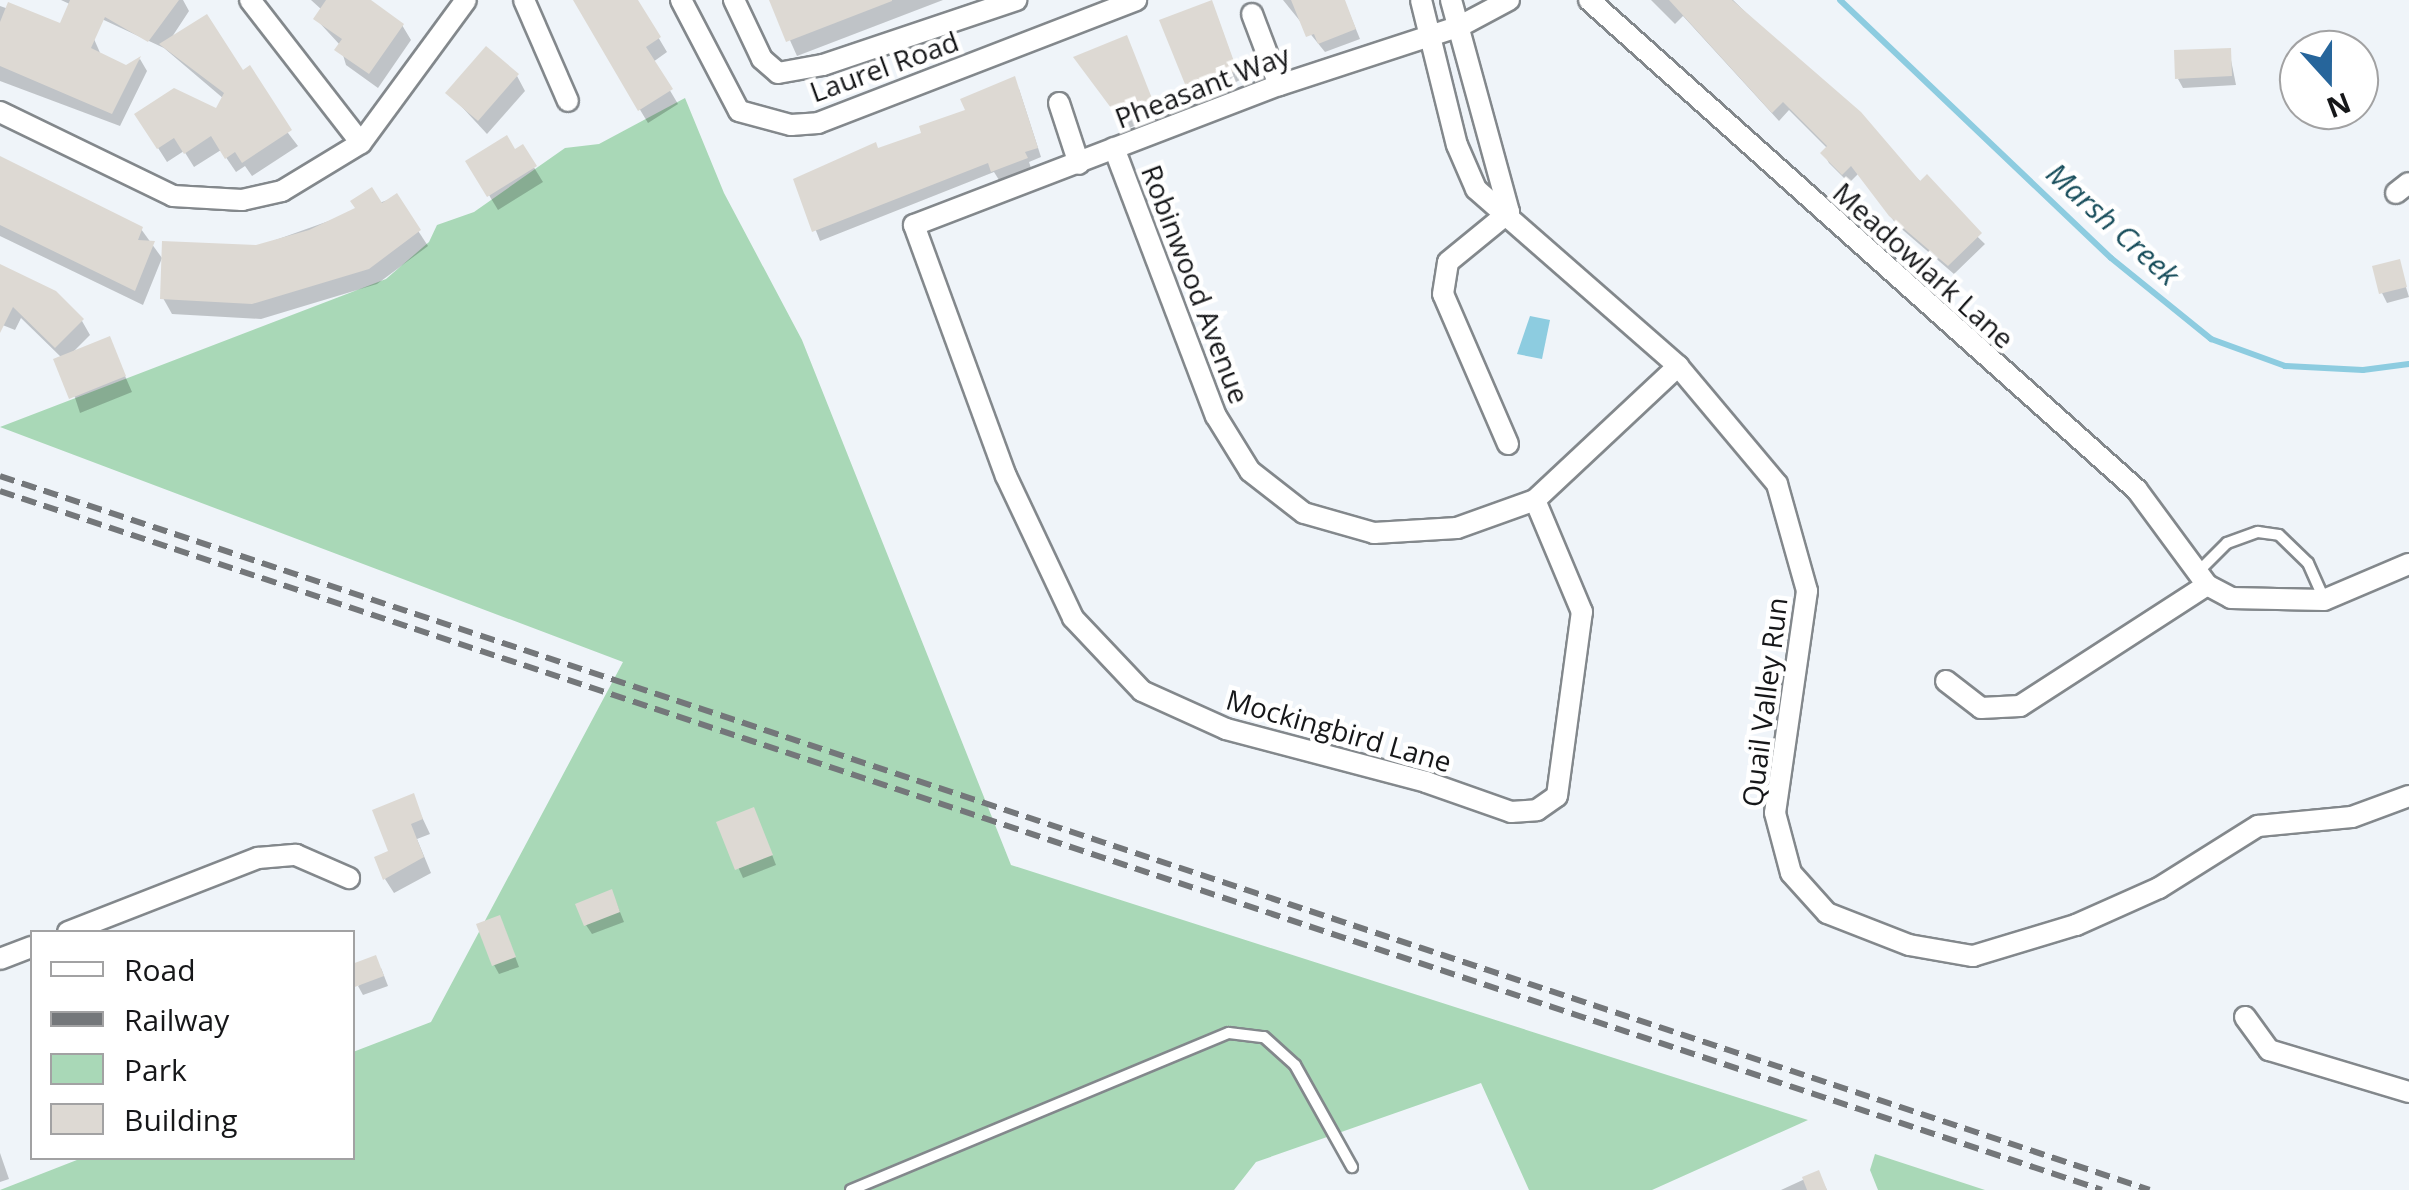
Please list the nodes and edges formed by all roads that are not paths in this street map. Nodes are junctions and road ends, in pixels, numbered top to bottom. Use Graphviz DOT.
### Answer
graph roads {
  1 [pos="250,0"];
  2 [pos="466,0"];
  3 [pos="524,0"];
  4 [pos="681,0"];
  5 [pos="734,0"];
  6 [pos="1016,0"];
  7 [pos="1136,0"];
  8 [pos="1421,0"];
  9 [pos="1451,0"];
  10 [pos="1509,0"];
  11 [pos="1589,0"];
  12 [pos="1252,14"];
  13 [pos="1460,26"];
  14 [pos="1434,34"];
  15 [pos="1279,85"];
  16 [pos="568,101"];
  17 [pos="1059,103"];
  18 [pos="0,112"];
  19 [pos="361,143"];
  20 [pos="1114,148"];
  21 [pos="1079,164"];
  22 [pos="1509,212"];
  23 [pos="914,225"];
  24 [pos="1678,366"];
  25 [pos="1508,444"];
  26 [pos="1535,500"];
  27 [pos="2409,564"];
  28 [pos="2203,578"];
  29 [pos="2324,600"];
  30 [pos="1946,680"];
  31 [pos="2409,796"];
  32 [pos="349,878"];
  33 [pos="73,930"];
  34 [pos="30,947"];
  35 [pos="0,959"];
  36 [pos="2244,1017"];
  37 [pos="2409,1092"];
  38 [pos="1352,1167"];
  39 [pos="851,1190"];
  1 -- 19 [label="street"];
  2 -- 19 [label="street"];
  3 -- 16 [label="street"];
  4 -- 7 [label="street, Laurel Road"];
  5 -- 6 [label="street, Laurel Road"];
  8 -- 14 [label="street, Quail Valley Run"];
  9 -- 13 [label="street"];
  10 -- 13 [label="street, Pheasant Way"];
  11 -- 28 [label="street, Meadowlark Lane"];
  12 -- 15 [label="street"];
  13 -- 14 [label="street, Pheasant Way"];
  13 -- 22 [label="street"];
  14 -- 15 [label="street, Pheasant Way"];
  14 -- 22 [label="street, Quail Valley Run"];
  15 -- 20 [label="street, Pheasant Way"];
  17 -- 21 [label="street"];
  18 -- 19 [label="street"];
  20 -- 21 [label="street, Pheasant Way"];
  20 -- 26 [label="street, Robinwood Avenue"];
  21 -- 23 [label="street, Pheasant Way"];
  22 -- 24 [label="street, Quail Valley Run"];
  22 -- 25 [label="street"];
  23 -- 26 [label="street, Mockingbird Lane"];
  24 -- 26 [label="street, Robinwood Avenue"];
  24 -- 31 [label="street, Quail Valley Run"];
  27 -- 29 [label="street"];
  28 -- 29 [label="street"];
  28 -- 29 [label="lane"];
  28 -- 30 [label="street"];
  32 -- 33 [label="street"];
  34 -- 35 [label="street"];
  36 -- 37 [label="street"];
  38 -- 39 [label="lane"];
}
